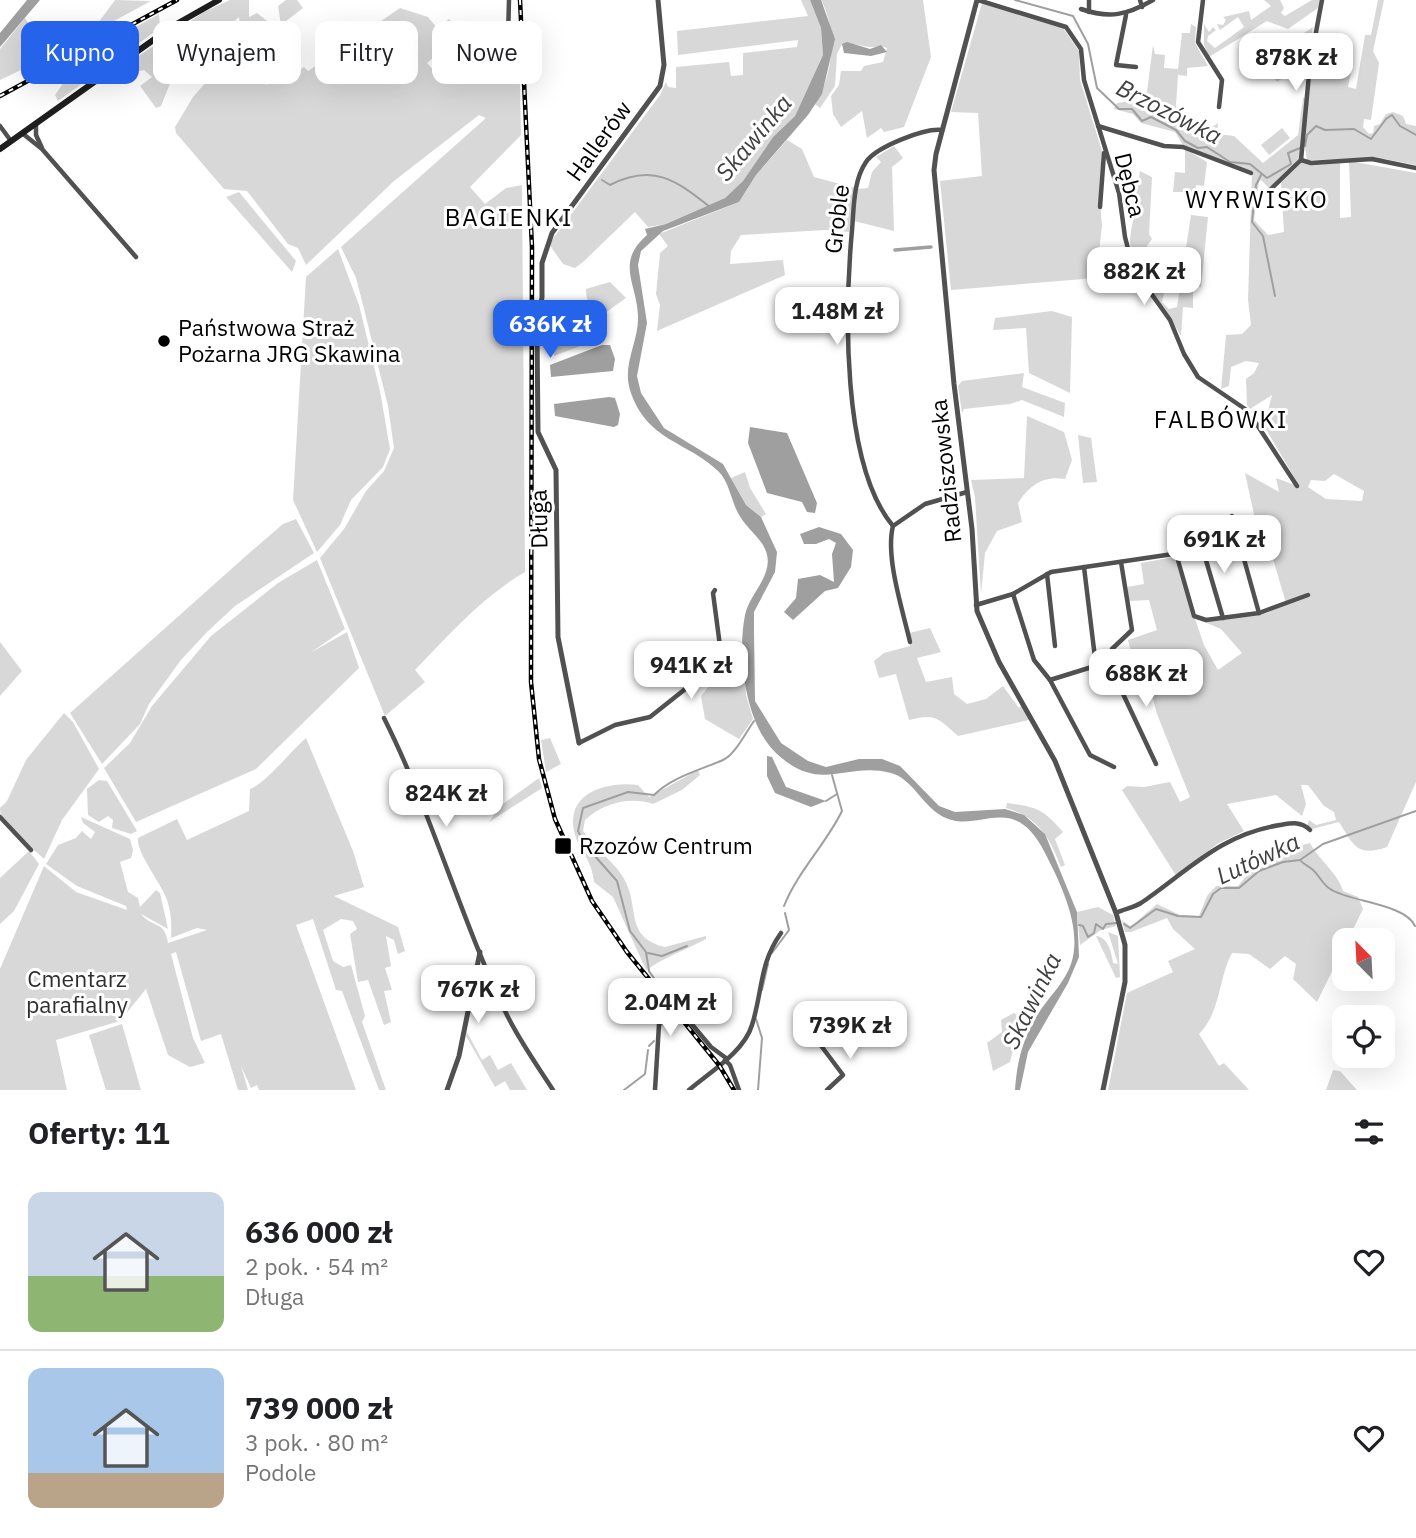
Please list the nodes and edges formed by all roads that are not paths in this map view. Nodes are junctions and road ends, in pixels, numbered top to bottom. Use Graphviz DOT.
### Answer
graph roads {
  1 [pos="219,0"];
  2 [pos="509,0"];
  3 [pos="658,0"];
  4 [pos="978,0"];
  5 [pos="1089,0"];
  6 [pos="1140,0"];
  7 [pos="1153,0"];
  8 [pos="1203,0"];
  9 [pos="1322,0"];
  10 [pos="1142,6"];
  11 [pos="1081,9"];
  12 [pos="1089,12"];
  13 [pos="1126,15"];
  14 [pos="508,21"];
  15 [pos="1136,67"];
  16 [pos="1219,107"];
  17 [pos="36,123"];
  18 [pos="0,126"];
  19 [pos="1097,126"];
  20 [pos="942,130"];
  21 [pos="25,131"];
  22 [pos="36,135"];
  23 [pos="12,141"];
  24 [pos="0,149"];
  25 [pos="42,149"];
  26 [pos="1104,152"];
  27 [pos="1301,160"];
  28 [pos="1416,168"];
  29 [pos="1251,173"];
  30 [pos="1271,189"];
  31 [pos="1100,207"];
  32 [pos="136,257"];
  33 [pos="542,297"];
  34 [pos="1297,486"];
  35 [pos="967,492"];
  36 [pos="1232,516"];
  37 [pos="893,526"];
  38 [pos="1200,540"];
  39 [pos="1122,562"];
  40 [pos="1084,567"];
  41 [pos="1047,574"];
  42 [pos="715,590"];
  43 [pos="1013,594"];
  44 [pos="1308,595"];
  45 [pos="976,605"];
  46 [pos="1259,612"];
  47 [pos="1223,618"];
  48 [pos="910,642"];
  49 [pos="1055,646"];
  50 [pos="1108,662"];
  51 [pos="1096,666"];
  52 [pos="1050,680"];
  53 [pos="384,718"];
  54 [pos="579,743"];
  55 [pos="1156,764"];
  56 [pos="1114,767"];
  57 [pos="0,817"];
  58 [pos="1310,830"];
  59 [pos="31,850"];
  60 [pos="1116,912"];
  61 [pos="781,933"];
  62 [pos="480,952"];
  63 [pos="656,995"];
  64 [pos="669,997"];
  65 [pos="810,1031"];
  66 [pos="726,1059"];
  67 [pos="447,1090"];
  68 [pos="553,1090"];
  69 [pos="655,1090"];
  70 [pos="689,1090"];
  71 [pos="739,1090"];
  72 [pos="827,1090"];
  73 [pos="1103,1090"];
  1 -- 17 [label="main road"];
  2 -- 14 [label="street"];
  3 -- 33 [label="street, Hallerów"];
  4 -- 19 [label="street, Dębca"];
  4 -- 20 [label="street, Radziszowska"];
  5 -- 12 [label="street"];
  6 -- 10 [label="street"];
  7 -- 10 [label="street"];
  8 -- 16 [label="street"];
  9 -- 27 [label="street"];
  10 -- 13 [label="street"];
  11 -- 12 [label="street"];
  12 -- 13 [label="street"];
  13 -- 15 [label="street"];
  17 -- 21 [label="main road"];
  17 -- 22 [label="street"];
  18 -- 23 [label="street"];
  19 -- 26 [label="street, Dębca"];
  19 -- 29 [label="street"];
  20 -- 35 [label="street, Radziszowska"];
  20 -- 37 [label="street, Groble"];
  21 -- 22 [label="street"];
  21 -- 23 [label="main road"];
  21 -- 25 [label="street"];
  22 -- 25 [label="street"];
  23 -- 24 [label="main road"];
  25 -- 32 [label="street"];
  26 -- 31 [label="street"];
  26 -- 34 [label="street, Dębca"];
  27 -- 28 [label="street"];
  27 -- 30 [label="street"];
  33 -- 54 [label="street, Długa"];
  35 -- 37 [label="street"];
  35 -- 45 [label="street, Radziszowska"];
  36 -- 46 [label="street"];
  37 -- 48 [label="street, Groble"];
  38 -- 47 [label="street"];
  39 -- 40 [label="street"];
  39 -- 47 [label="street"];
  39 -- 50 [label="street"];
  40 -- 41 [label="street"];
  40 -- 51 [label="street"];
  41 -- 43 [label="street"];
  41 -- 49 [label="street"];
  42 -- 54 [label="street"];
  43 -- 45 [label="street"];
  43 -- 52 [label="street"];
  44 -- 46 [label="street"];
  45 -- 60 [label="street, Radziszowska"];
  46 -- 47 [label="street"];
  50 -- 51 [label="street"];
  50 -- 55 [label="street"];
  51 -- 52 [label="street"];
  52 -- 56 [label="street"];
  53 -- 62 [label="street"];
  57 -- 59 [label="street"];
  58 -- 60 [label="street"];
  60 -- 73 [label="street, Radziszowska"];
  61 -- 66 [label="street"];
  62 -- 67 [label="street"];
  62 -- 68 [label="street"];
  63 -- 69 [label="street"];
  64 -- 66 [label="street"];
  65 -- 72 [label="street"];
  66 -- 70 [label="street"];
  66 -- 71 [label="street"];
}
